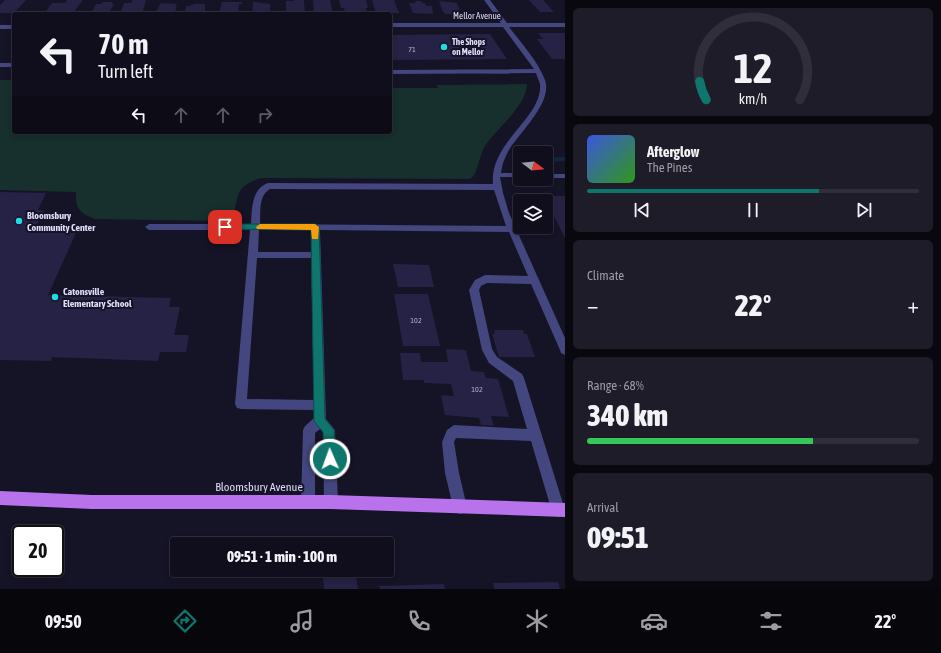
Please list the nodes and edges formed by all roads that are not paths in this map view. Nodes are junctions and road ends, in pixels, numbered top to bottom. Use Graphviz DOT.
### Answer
graph roads {
  1 [pos="487,0"];
  2 [pos="504,25"];
  3 [pos="565,25"];
  4 [pos="392,26"];
  5 [pos="0,27"];
  6 [pos="12,27"];
  7 [pos="0,65"];
  8 [pos="12,65"];
  9 [pos="538,71"];
  10 [pos="392,72"];
  11 [pos="496,175"];
  12 [pos="513,176"];
  13 [pos="553,176"];
  14 [pos="565,176"];
  15 [pos="497,187"];
  16 [pos="149,226"];
  17 [pos="255,227"];
  18 [pos="315,227"];
  19 [pos="512,229"];
  20 [pos="253,255"];
  21 [pos="316,255"];
  22 [pos="535,280"];
  23 [pos="565,350"];
  24 [pos="320,405"];
  25 [pos="320,421"];
  26 [pos="535,435"];
  27 [pos="0,498"];
  28 [pos="308,502"];
  29 [pos="332,502"];
  30 [pos="460,507"];
  31 [pos="561,510"];
  1 -- 2 [label="street"];
  2 -- 3 [label="street, Mellor Avenue"];
  2 -- 4 [label="street, Mellor Avenue"];
  2 -- 9 [label="street"];
  5 -- 6 [label="street"];
  7 -- 8 [label="street"];
  9 -- 10 [label="street"];
  9 -- 11 [label="street"];
  11 -- 12 [label="street"];
  11 -- 15 [label="street"];
  13 -- 14 [label="street"];
  15 -- 17 [label="street"];
  15 -- 19 [label="street"];
  16 -- 17 [label="street"];
  17 -- 18 [label="street"];
  17 -- 20 [label="street"];
  18 -- 19 [label="street"];
  18 -- 21 [label="street"];
  19 -- 22 [label="street"];
  20 -- 21 [label="street"];
  20 -- 24 [label="street"];
  21 -- 24 [label="street"];
  22 -- 23 [label="street"];
  22 -- 26 [label="street"];
  24 -- 25 [label="street"];
  25 -- 28 [label="street"];
  25 -- 29 [label="street"];
  26 -- 30 [label="street"];
  26 -- 31 [label="street"];
  27 -- 28 [label="main road, Bloomsbury Avenue"];
  28 -- 29 [label="main road, Bloomsbury Avenue"];
  29 -- 30 [label="main road, Bloomsbury Avenue"];
  30 -- 31 [label="main road, Bloomsbury Avenue"];
}
